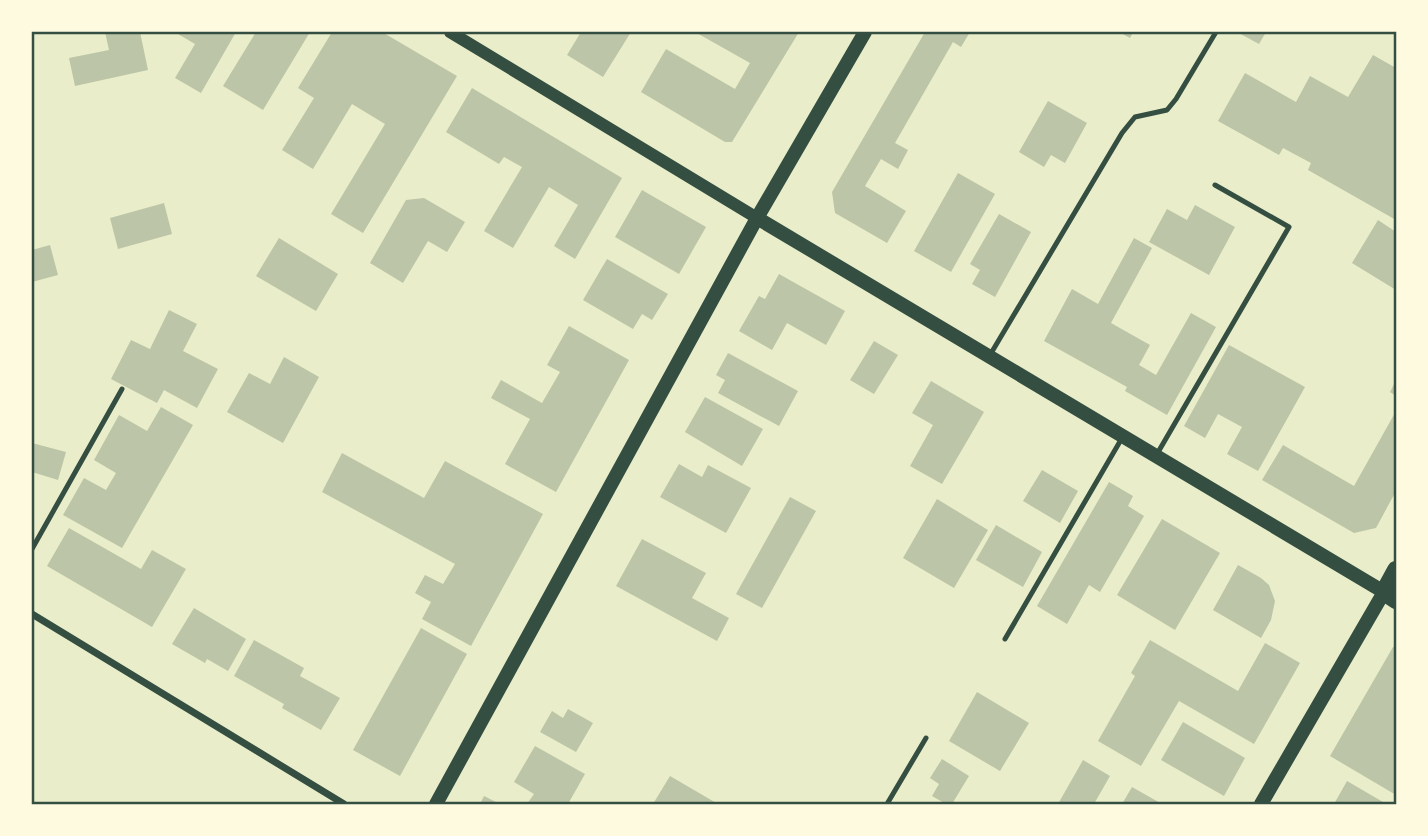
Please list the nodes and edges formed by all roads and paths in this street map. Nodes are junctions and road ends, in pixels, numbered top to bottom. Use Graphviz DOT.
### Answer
graph roads {
  1 [pos="450,32"];
  2 [pos="865,32"];
  3 [pos="1216,32"];
  4 [pos="1215,185"];
  5 [pos="757,218"];
  6 [pos="988,357"];
  7 [pos="122,389"];
  8 [pos="1122,438"];
  9 [pos="1155,457"];
  10 [pos="32,550"];
  11 [pos="1396,570"];
  12 [pos="1390,596"];
  13 [pos="32,614"];
  14 [pos="1004,639"];
  15 [pos="926,738"];
  16 [pos="344,804"];
  17 [pos="436,804"];
  18 [pos="887,804"];
  19 [pos="1261,804"];
  1 -- 5 [label="street"];
  2 -- 5 [label="main road"];
  3 -- 6 [label="lane"];
  4 -- 9 [label="lane"];
  5 -- 6 [label="main road"];
  5 -- 17 [label="main road"];
  6 -- 8 [label="main road"];
  7 -- 10 [label="lane"];
  8 -- 9 [label="main road"];
  8 -- 14 [label="lane"];
  9 -- 12 [label="main road"];
  11 -- 12 [label="main road"];
  12 -- 19 [label="main road"];
  13 -- 16 [label="street"];
  15 -- 18 [label="lane"];
}
